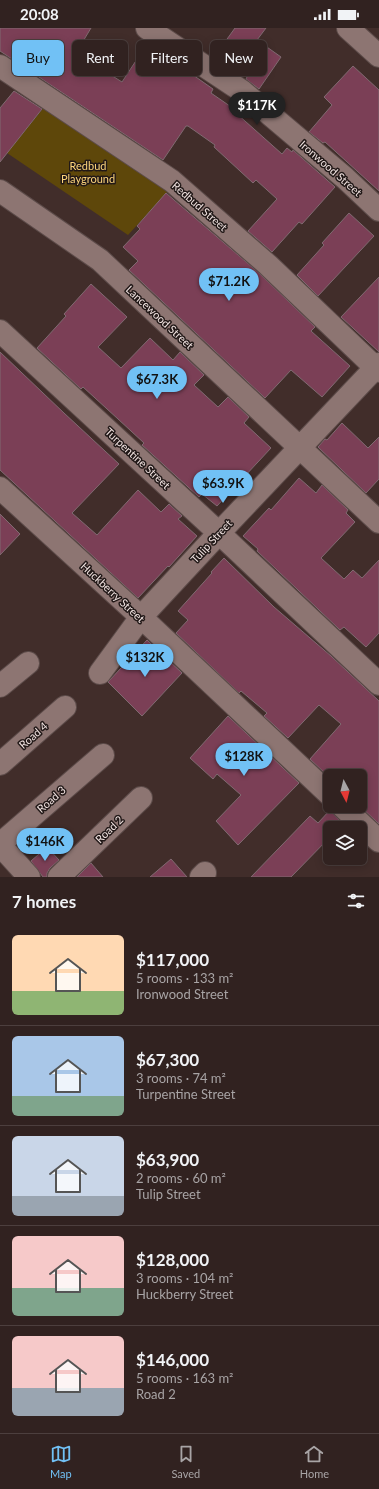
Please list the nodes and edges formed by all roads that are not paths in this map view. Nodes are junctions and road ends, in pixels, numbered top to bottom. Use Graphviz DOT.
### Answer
graph roads {
  1 [pos="147,28"];
  2 [pos="348,28"];
  3 [pos="379,56"];
  4 [pos="0,66"];
  5 [pos="0,191"];
  6 [pos="379,210"];
  7 [pos="0,331"];
  8 [pos="378,368"];
  9 [pos="300,448"];
  10 [pos="0,488"];
  11 [pos="379,522"];
  12 [pos="219,533"];
  13 [pos="141,617"];
  14 [pos="28,663"];
  15 [pos="100,672"];
  16 [pos="379,684"];
  17 [pos="0,686"];
  18 [pos="65,706"];
  19 [pos="103,754"];
  20 [pos="0,764"];
  21 [pos="323,788"];
  22 [pos="141,798"];
  23 [pos="349,813"];
  24 [pos="379,841"];
  25 [pos="0,844"];
  26 [pos="30,877"];
  27 [pos="59,877"];
  1 -- 6 [label="street, Ironwood Street"];
  2 -- 3 [label="street"];
  4 -- 8 [label="street, Redbud Street"];
  5 -- 9 [label="street, Lancewood Street"];
  7 -- 12 [label="street, Turpentine Street"];
  8 -- 9 [label="street, Tulip Street"];
  9 -- 11 [label="street, Lancewood Street"];
  9 -- 12 [label="street, Tulip Street"];
  10 -- 13 [label="street, Huckberry Street"];
  12 -- 13 [label="street, Tulip Street"];
  12 -- 16 [label="street, Turpentine Street"];
  13 -- 15 [label="street, Tulip Street"];
  13 -- 21 [label="street, Huckberry Street"];
  14 -- 17 [label="street"];
  18 -- 20 [label="street, Road 4"];
  19 -- 25 [label="street, Road 3"];
  22 -- 27 [label="street, Road 2"];
  23 -- 24 [label="street"];
  25 -- 26 [label="street"];
}
